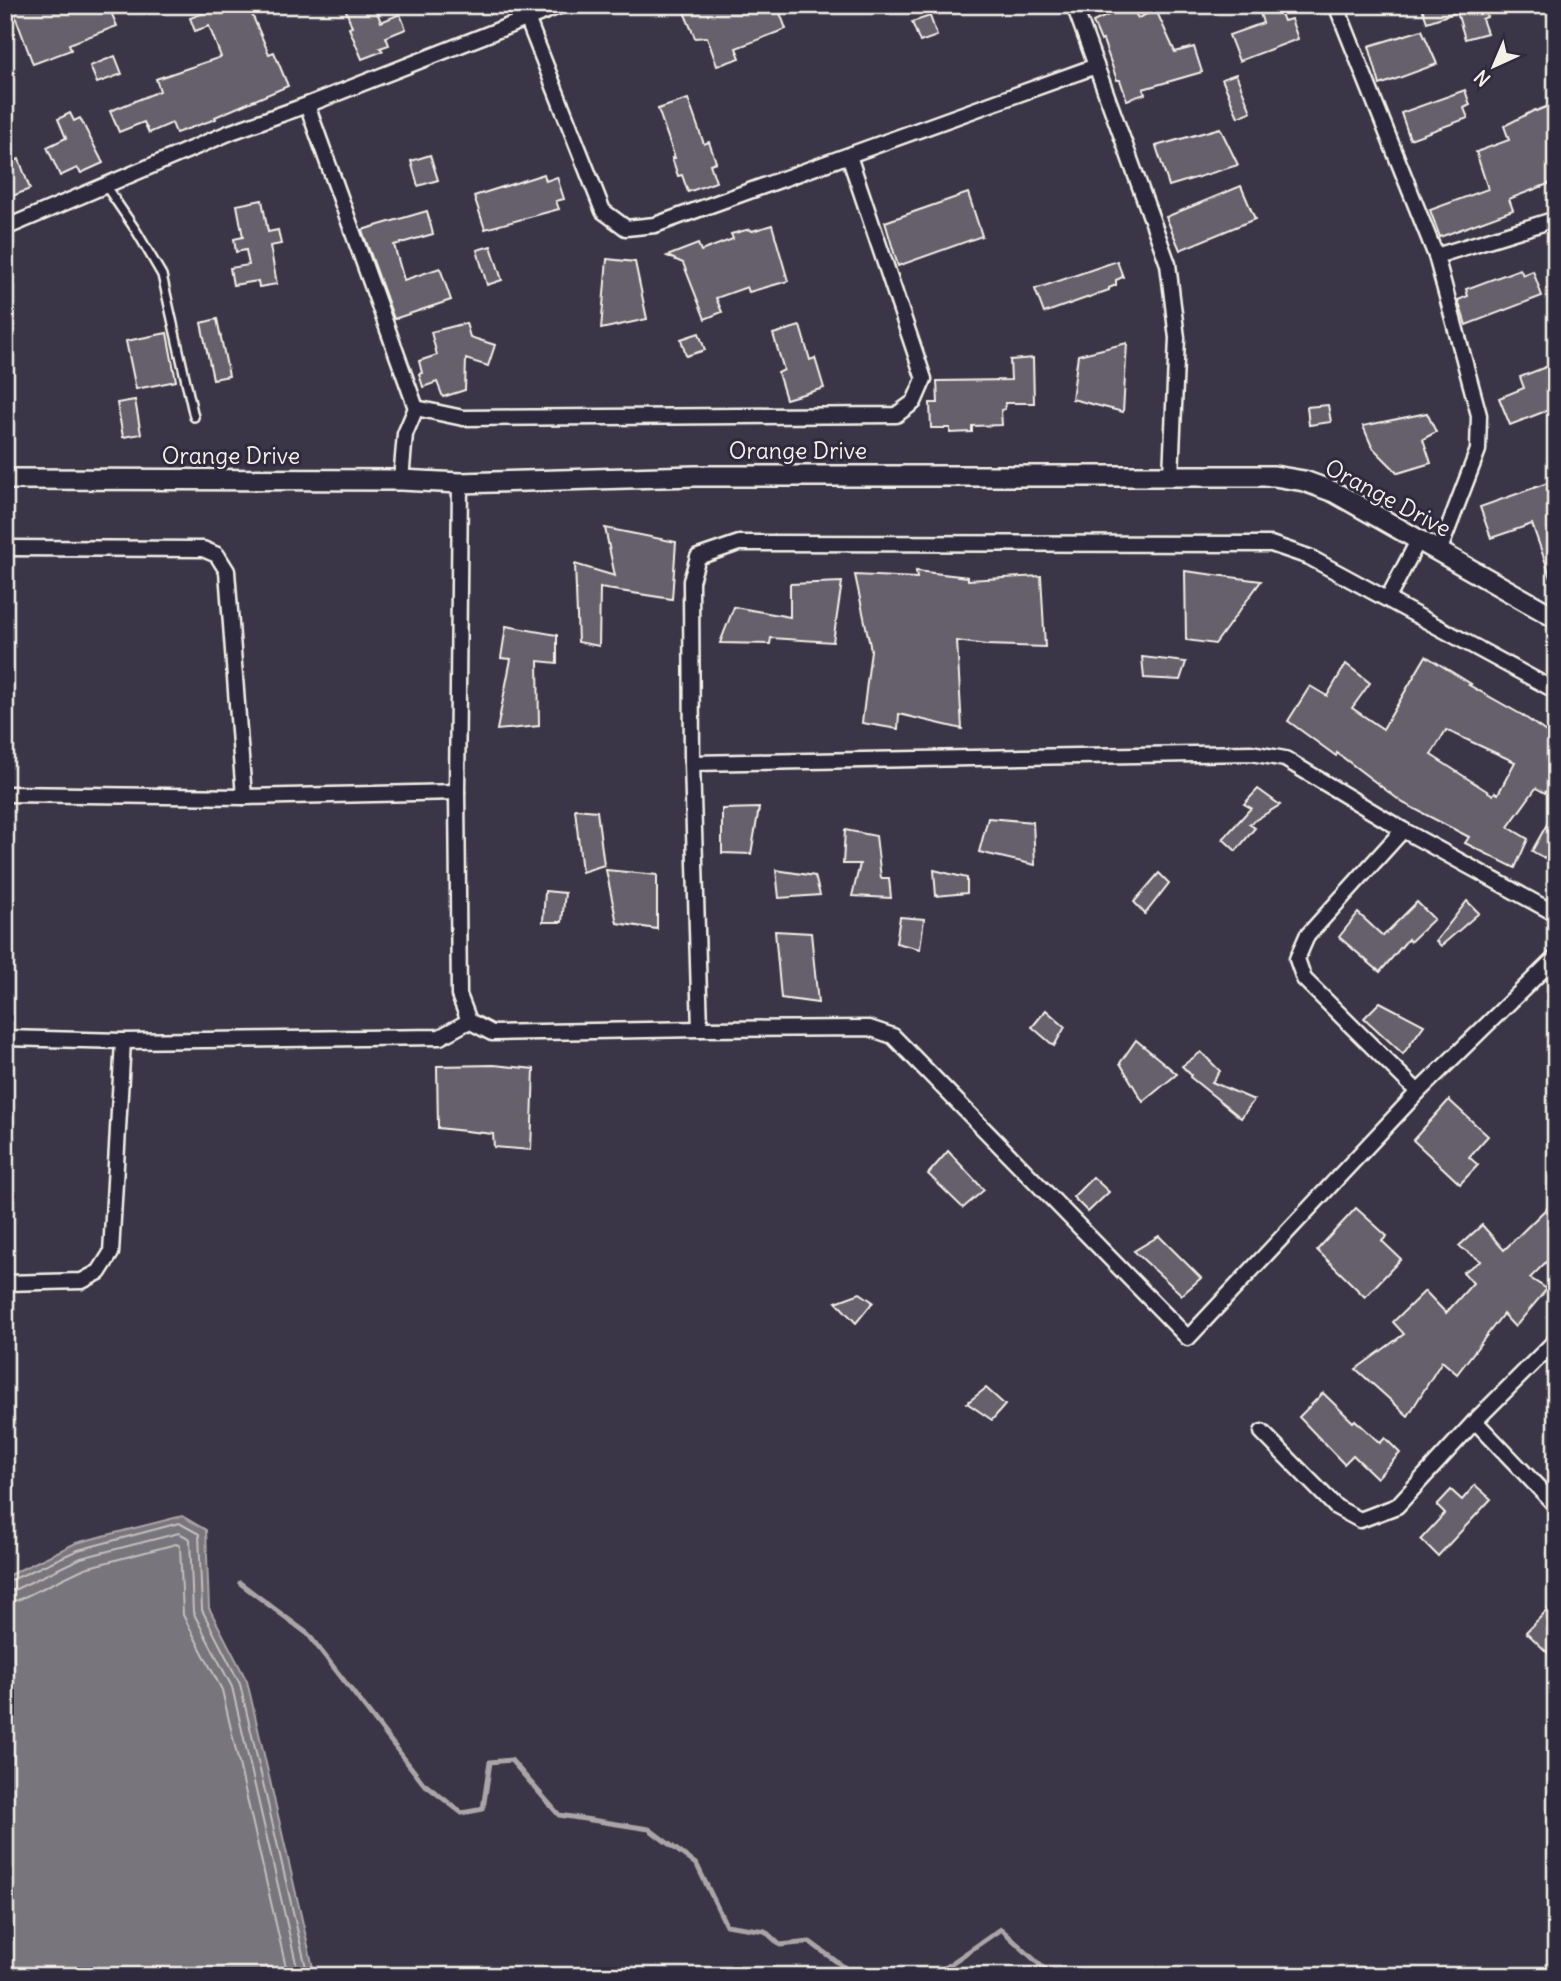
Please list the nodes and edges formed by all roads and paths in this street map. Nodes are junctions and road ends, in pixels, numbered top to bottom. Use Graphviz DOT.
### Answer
graph roads {
  1 [pos="562,5"];
  2 [pos="1074,5"];
  3 [pos="1336,5"];
  4 [pos="527,18"];
  5 [pos="1096,66"];
  6 [pos="307,105"];
  7 [pos="849,156"];
  8 [pos="105,185"];
  9 [pos="1556,219"];
  10 [pos="5,228"];
  11 [pos="1436,256"];
  12 [pos="416,408"];
  13 [pos="194,417"];
  14 [pos="1171,475"];
  15 [pos="5,479"];
  16 [pos="401,480"];
  17 [pos="460,483"];
  18 [pos="1418,541"];
  19 [pos="5,548"];
  20 [pos="1439,552"];
  21 [pos="1388,598"];
  22 [pos="1556,618"];
  23 [pos="1556,691"];
  24 [pos="691,764"];
  25 [pos="457,792"];
  26 [pos="5,794"];
  27 [pos="244,797"];
  28 [pos="1403,830"];
  29 [pos="1556,914"];
  30 [pos="1556,957"];
  31 [pos="469,1021"];
  32 [pos="700,1028"];
  33 [pos="5,1038"];
  34 [pos="123,1041"];
  35 [pos="1418,1093"];
  36 [pos="5,1283"];
  37 [pos="1556,1340"];
  38 [pos="1475,1421"];
  39 [pos="1262,1433"];
  40 [pos="1556,1506"];
  1 -- 4 [label="street"];
  2 -- 5 [label="street"];
  3 -- 11 [label="street"];
  4 -- 6 [label="street"];
  4 -- 7 [label="street"];
  5 -- 7 [label="street"];
  5 -- 14 [label="street"];
  6 -- 8 [label="street"];
  6 -- 12 [label="street"];
  7 -- 12 [label="street"];
  8 -- 10 [label="street"];
  8 -- 13 [label="lane"];
  9 -- 11 [label="street"];
  11 -- 20 [label="street"];
  12 -- 16 [label="street"];
  14 -- 17 [label="street, Orange Drive"];
  14 -- 18 [label="street, Orange Drive"];
  15 -- 16 [label="street, Orange Drive"];
  16 -- 17 [label="street, Orange Drive"];
  17 -- 25 [label="street"];
  18 -- 20 [label="street, Orange Drive"];
  18 -- 21 [label="street"];
  19 -- 27 [label="street"];
  20 -- 22 [label="street, Orange Drive"];
  21 -- 23 [label="street"];
  21 -- 24 [label="street"];
  24 -- 28 [label="street"];
  24 -- 32 [label="street"];
  25 -- 27 [label="street"];
  25 -- 31 [label="street"];
  26 -- 27 [label="street"];
  28 -- 29 [label="street"];
  28 -- 35 [label="street"];
  30 -- 35 [label="street"];
  31 -- 32 [label="street"];
  31 -- 34 [label="street"];
  32 -- 35 [label="street"];
  33 -- 34 [label="street"];
  34 -- 36 [label="street"];
  37 -- 38 [label="street"];
  38 -- 39 [label="street"];
  38 -- 40 [label="street"];
}
